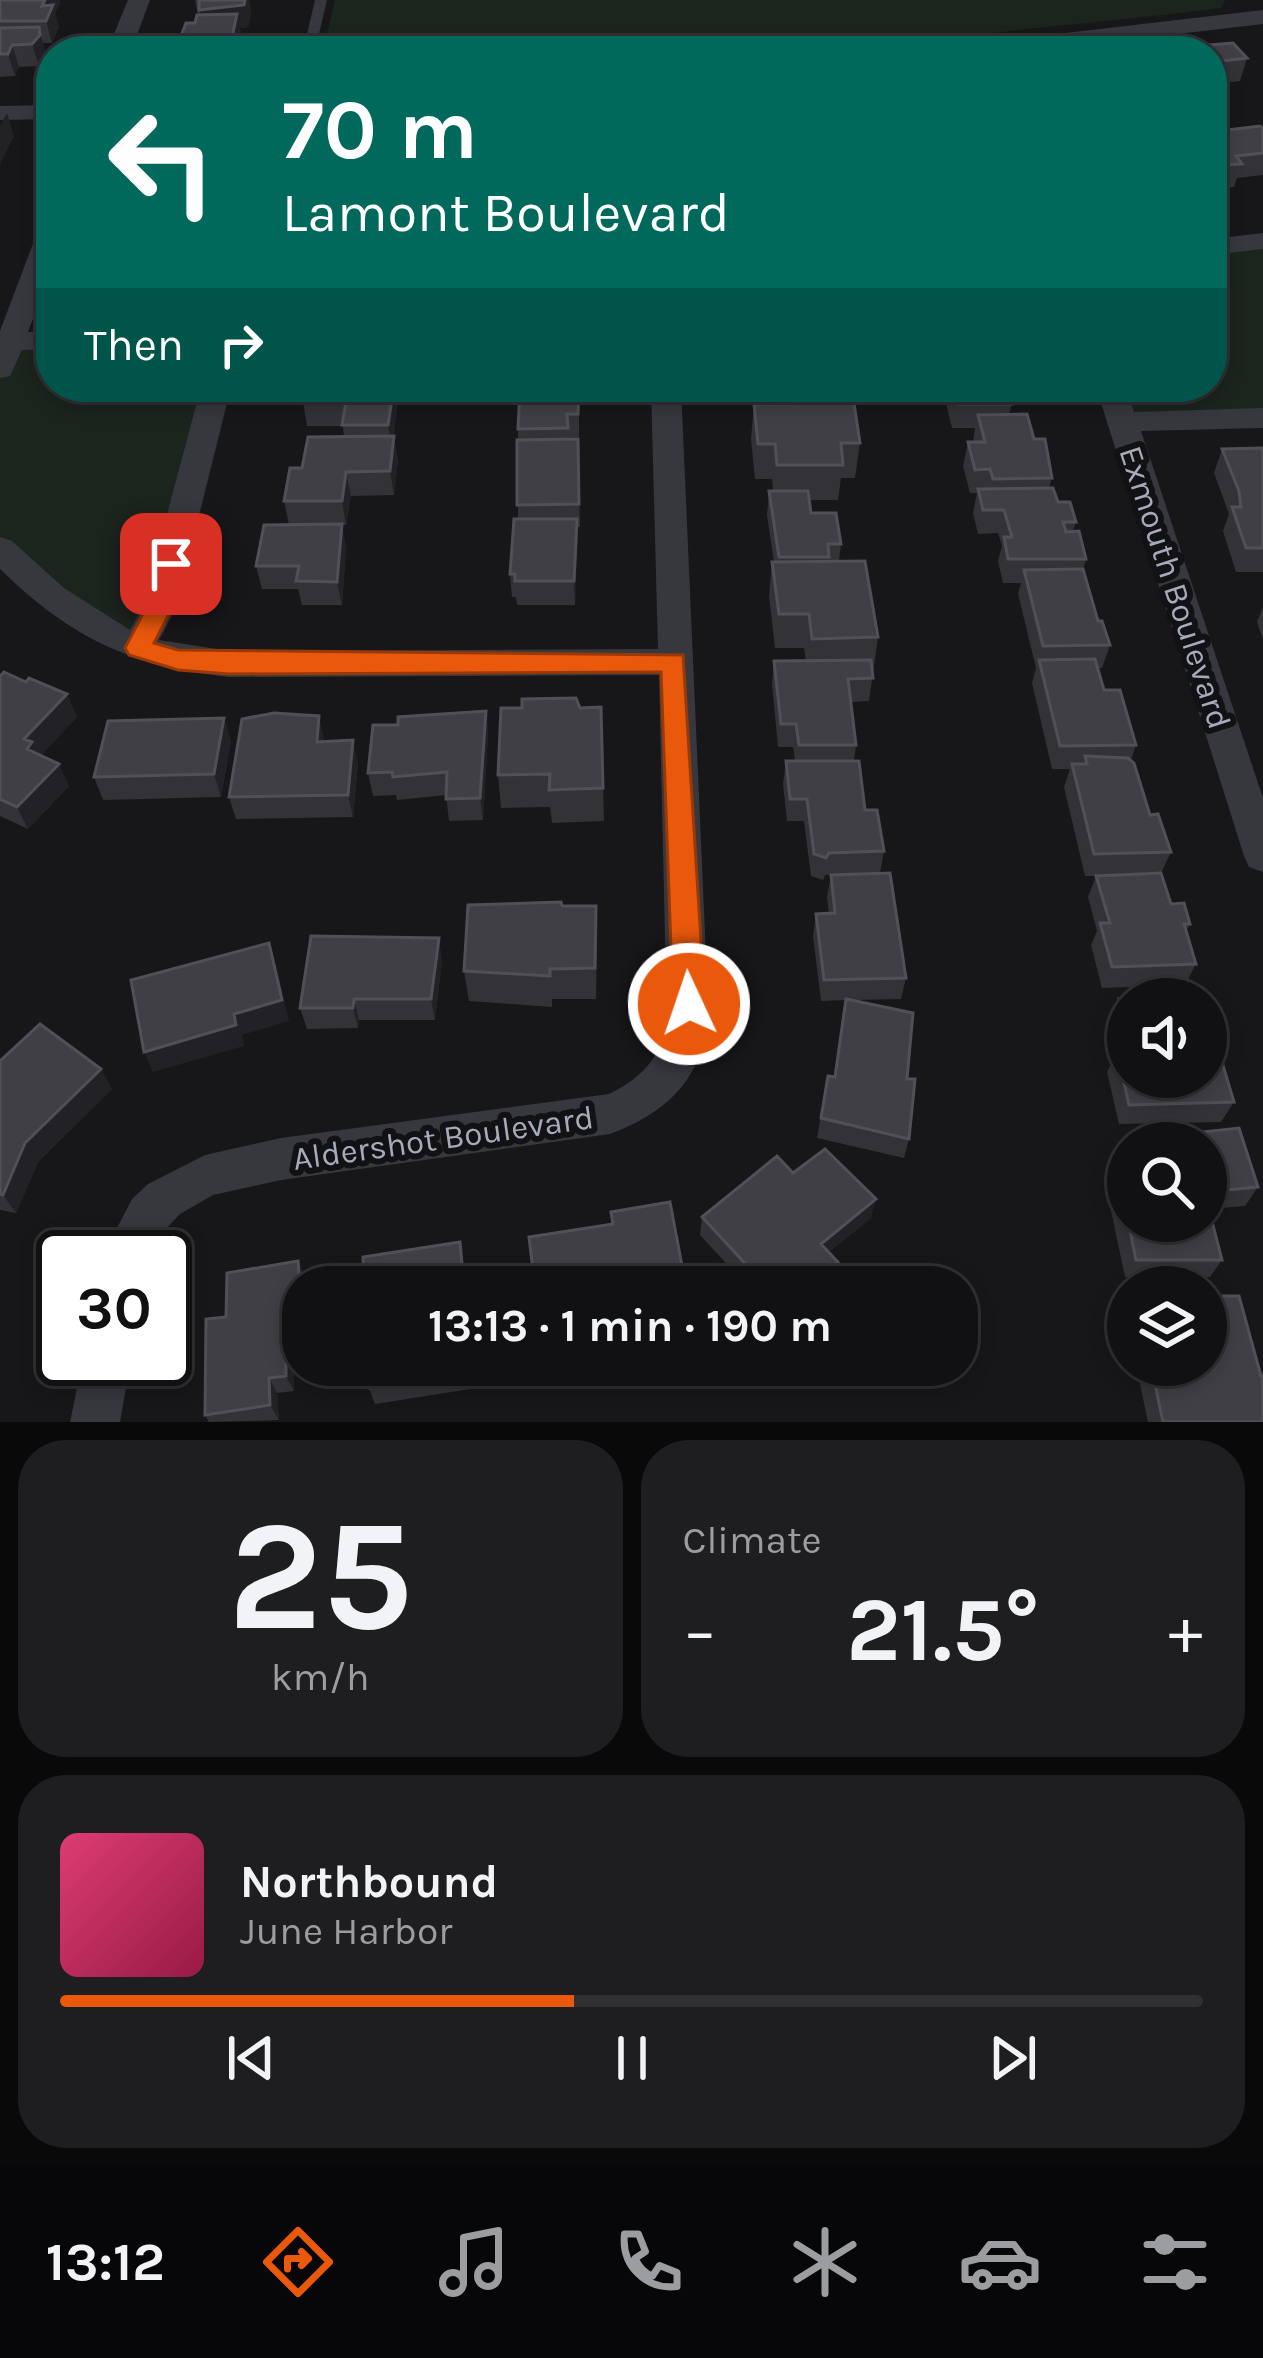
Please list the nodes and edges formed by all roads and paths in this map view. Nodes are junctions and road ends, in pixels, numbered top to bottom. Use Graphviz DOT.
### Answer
graph roads {
  1 [pos="139,0"];
  2 [pos="321,0"];
  3 [pos="1255,19"];
  4 [pos="125,36"];
  5 [pos="313,36"];
  6 [pos="1105,36"];
  7 [pos="36,112"];
  8 [pos="0,113"];
  9 [pos="1263,242"];
  10 [pos="1227,246"];
  11 [pos="36,274"];
  12 [pos="36,345"];
  13 [pos="6,355"];
  14 [pos="212,402"];
  15 [pos="666,402"];
  16 [pos="1116,402"];
  17 [pos="1263,418"];
  18 [pos="1122,422"];
  19 [pos="0,549"];
  20 [pos="138,648"];
  21 [pos="674,662"];
  22 [pos="1252,786"];
  23 [pos="1263,856"];
  24 [pos="140,1230"];
  25 [pos="101,1386"];
  26 [pos="95,1422"];
  1 -- 4 [label="street"];
  2 -- 5 [label="lane"];
  3 -- 6 [label="street"];
  7 -- 8 [label="street"];
  9 -- 10 [label="street"];
  11 -- 13 [label="street"];
  12 -- 13 [label="street"];
  14 -- 20 [label="street"];
  15 -- 21 [label="street, Aldershot Boulevard"];
  16 -- 18 [label="street, Exmouth Boulevard"];
  17 -- 18 [label="street"];
  18 -- 22 [label="street, Exmouth Boulevard"];
  19 -- 20 [label="street"];
  20 -- 21 [label="street"];
  21 -- 24 [label="street, Aldershot Boulevard"];
  22 -- 23 [label="street, Exmouth Boulevard"];
  25 -- 26 [label="street"];
}
